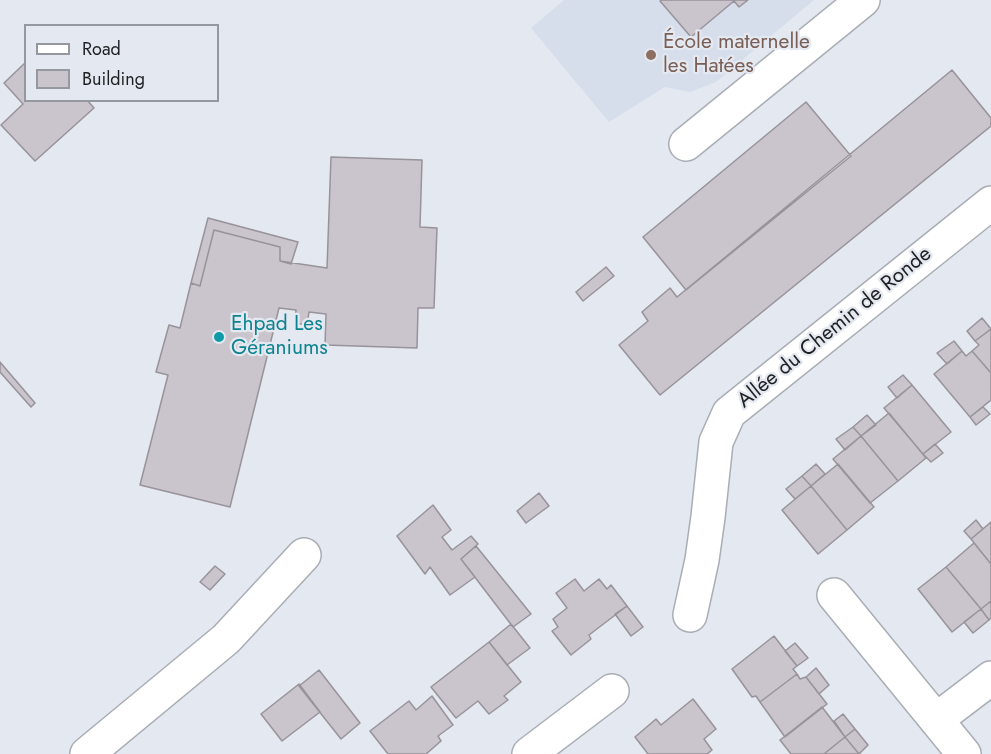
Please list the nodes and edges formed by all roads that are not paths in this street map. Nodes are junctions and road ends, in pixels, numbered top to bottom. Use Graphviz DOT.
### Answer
graph roads {
  1 [pos="863,0"];
  2 [pos="686,144"];
  3 [pos="991,203"];
  4 [pos="304,555"];
  5 [pos="834,596"];
  6 [pos="690,615"];
  7 [pos="991,678"];
  8 [pos="612,691"];
  9 [pos="936,720"];
  10 [pos="87,754"];
  11 [pos="529,754"];
  12 [pos="964,754"];
  1 -- 2 [label="street"];
  3 -- 6 [label="street, Allée du Chemin de Ronde"];
  4 -- 10 [label="street"];
  5 -- 9 [label="street"];
  7 -- 9 [label="street"];
  8 -- 11 [label="street"];
  9 -- 12 [label="street"];
}
